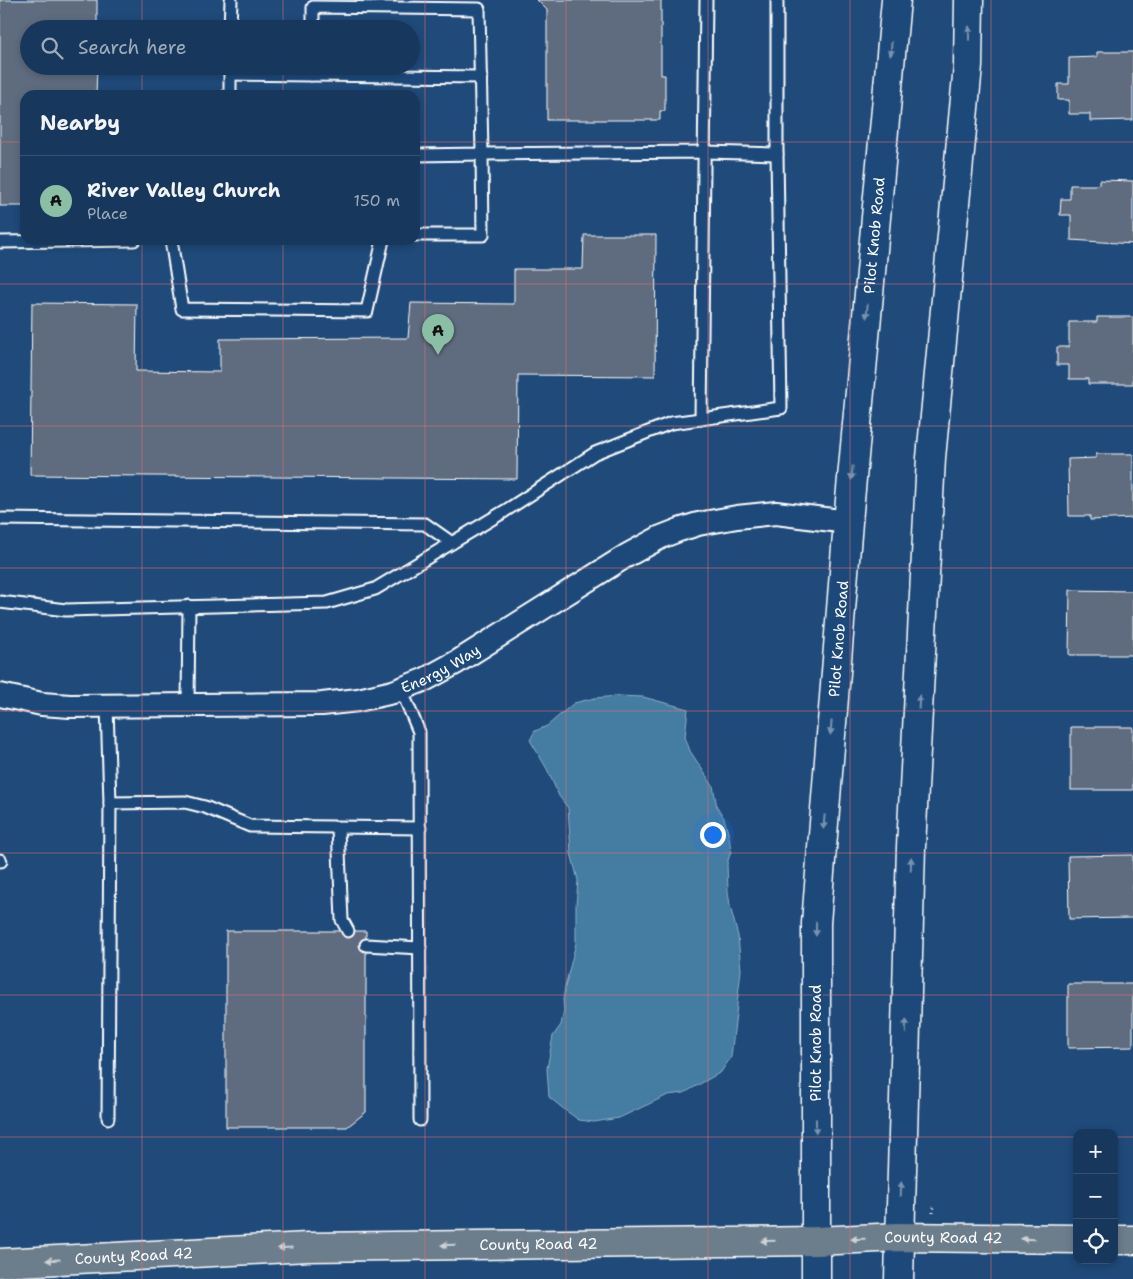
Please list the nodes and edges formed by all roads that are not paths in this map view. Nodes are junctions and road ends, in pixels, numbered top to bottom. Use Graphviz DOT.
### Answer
graph roads {
  1 [pos="231,0"];
  2 [pos="706,0"];
  3 [pos="777,0"];
  4 [pos="896,0"];
  5 [pos="969,0"];
  6 [pos="230,20"];
  7 [pos="313,20"];
  8 [pos="230,75"];
  9 [pos="420,75"];
  10 [pos="481,77"];
  11 [pos="230,90"];
  12 [pos="706,152"];
  13 [pos="482,154"];
  14 [pos="777,154"];
  15 [pos="420,155"];
  16 [pos="420,235"];
  17 [pos="0,242"];
  18 [pos="20,242"];
  19 [pos="172,245"];
  20 [pos="382,245"];
  21 [pos="701,419"];
  22 [pos="0,519"];
  23 [pos="848,522"];
  24 [pos="452,543"];
  25 [pos="0,602"];
  26 [pos="189,606"];
  27 [pos="401,689"];
  28 [pos="0,695"];
  29 [pos="188,705"];
  30 [pos="107,706"];
  31 [pos="110,803"];
  32 [pos="338,828"];
  33 [pos="420,828"];
  34 [pos="348,931"];
  35 [pos="366,945"];
  36 [pos="420,948"];
  37 [pos="108,1118"];
  38 [pos="420,1120"];
  39 [pos="899,1237"];
  40 [pos="1073,1239"];
  41 [pos="1118,1240"];
  42 [pos="1133,1240"];
  43 [pos="816,1241"];
  44 [pos="0,1263"];
  45 [pos="816,1279"];
  46 [pos="899,1279"];
  1 -- 6 [label="lane"];
  2 -- 12 [label="lane"];
  3 -- 14 [label="lane"];
  4 -- 23 [label="main road, Pilot Knob Road, one-way"];
  39 -- 5 [label="main road, one-way"];
  7 -- 10 [label="lane"];
  8 -- 11 [label="lane"];
  9 -- 10 [label="lane"];
  10 -- 13 [label="lane"];
  12 -- 13 [label="lane"];
  12 -- 14 [label="lane"];
  12 -- 21 [label="lane"];
  13 -- 15 [label="lane"];
  13 -- 16 [label="lane"];
  14 -- 21 [label="lane"];
  17 -- 18 [label="lane"];
  19 -- 20 [label="lane"];
  21 -- 24 [label="lane"];
  22 -- 24 [label="lane"];
  23 -- 27 [label="street, Energy Way"];
  23 -- 43 [label="main road, Pilot Knob Road, one-way"];
  24 -- 26 [label="lane"];
  25 -- 26 [label="lane"];
  26 -- 29 [label="lane"];
  27 -- 29 [label="street, Energy Way"];
  27 -- 33 [label="lane"];
  28 -- 30 [label="street, Energy Way"];
  29 -- 30 [label="street, Energy Way"];
  30 -- 31 [label="lane"];
  31 -- 32 [label="lane"];
  31 -- 37 [label="lane"];
  32 -- 33 [label="lane"];
  32 -- 34 [label="lane"];
  33 -- 36 [label="lane"];
  35 -- 36 [label="lane"];
  36 -- 38 [label="lane"];
  40 -- 39 [label="highway, County Road 42, one-way"];
  39 -- 43 [label="highway, County Road 42, one-way"];
  39 -- 46 [label="main road"];
  41 -- 42 [label="highway"];
  43 -- 44 [label="highway, County Road 42, one-way"];
  43 -- 45 [label="main road, Pilot Knob Road"];
}
